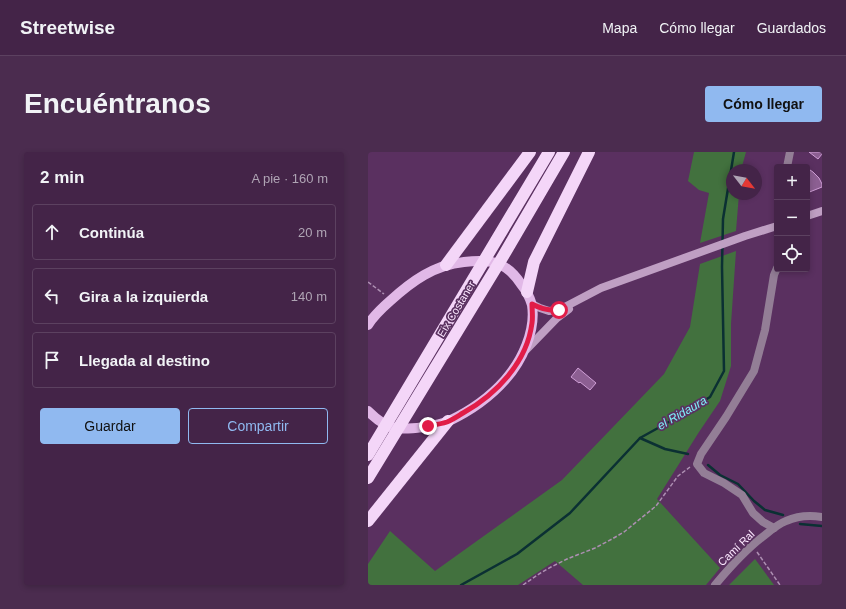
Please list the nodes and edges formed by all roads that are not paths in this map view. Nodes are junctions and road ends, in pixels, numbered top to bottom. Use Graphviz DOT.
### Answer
graph roads {
  1 [pos="530,152"];
  2 [pos="549,152"];
  3 [pos="564,152"];
  4 [pos="589,152"];
  5 [pos="790,152"];
  6 [pos="788,164"];
  7 [pos="822,211"];
  8 [pos="810,215"];
  9 [pos="774,227"];
  10 [pos="446,265"];
  11 [pos="775,272"];
  12 [pos="527,292"];
  13 [pos="579,300"];
  14 [pos="532,304"];
  15 [pos="368,325"];
  16 [pos="522,354"];
  17 [pos="368,411"];
  18 [pos="448,422"];
  19 [pos="371,451"];
  20 [pos="368,478"];
  21 [pos="822,517"];
  22 [pos="368,522"];
  23 [pos="774,528"];
  24 [pos="715,585"];
  1 -- 10 [label="highway"];
  2 -- 19 [label="highway, Eix Costaner"];
  3 -- 20 [label="highway, Eix Costaner"];
  4 -- 12 [label="highway"];
  5 -- 6 [label="street"];
  7 -- 8 [label="street"];
  9 -- 13 [label="street"];
  10 -- 12 [label="main road"];
  10 -- 15 [label="main road"];
  11 -- 23 [label="street"];
  12 -- 14 [label="main road"];
  13 -- 14 [label="street"];
  13 -- 16 [label="street"];
  14 -- 16 [label="main road"];
  16 -- 18 [label="main road"];
  17 -- 18 [label="main road"];
  18 -- 22 [label="highway"];
  21 -- 23 [label="street, Camí Ral"];
  23 -- 24 [label="street, Camí Ral"];
}
